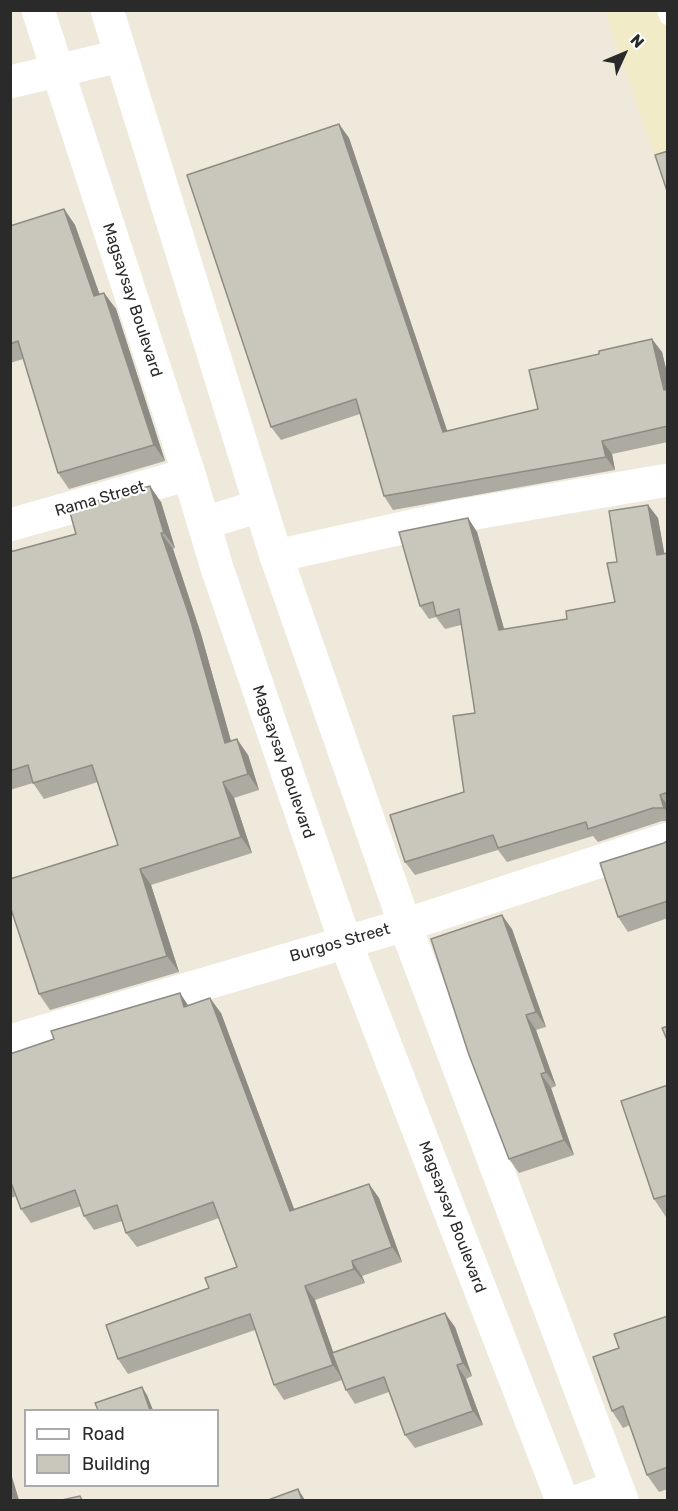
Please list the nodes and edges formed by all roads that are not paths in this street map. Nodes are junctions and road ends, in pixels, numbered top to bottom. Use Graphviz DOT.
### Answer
graph roads {
  1 [pos="38,10"];
  2 [pos="106,10"];
  3 [pos="666,10"];
  4 [pos="668,16"];
  5 [pos="120,56"];
  6 [pos="57,71"];
  7 [pos="10,82"];
  8 [pos="189,474"];
  9 [pos="668,480"];
  10 [pos="260,506"];
  11 [pos="204,523"];
  12 [pos="10,525"];
  13 [pos="276,556"];
  14 [pos="668,839"];
  15 [pos="405,925"];
  16 [pos="345,941"];
  17 [pos="10,1041"];
  18 [pos="620,1494"];
  19 [pos="562,1500"];
  20 [pos="581,1500"];
  1 -- 6 [label="street, Magsaysay Boulevard"];
  2 -- 5 [label="street"];
  3 -- 4 [label="lane"];
  5 -- 6 [label="street"];
  5 -- 10 [label="street"];
  6 -- 7 [label="street"];
  6 -- 8 [label="street, Magsaysay Boulevard"];
  8 -- 11 [label="street, Magsaysay Boulevard"];
  8 -- 12 [label="street, Rama Street"];
  9 -- 13 [label="street"];
  10 -- 11 [label="street"];
  10 -- 13 [label="street"];
  11 -- 16 [label="street, Magsaysay Boulevard"];
  13 -- 15 [label="street"];
  14 -- 15 [label="street, Burgos Street"];
  15 -- 16 [label="street, Burgos Street"];
  15 -- 18 [label="street"];
  16 -- 17 [label="street, Burgos Street"];
  16 -- 19 [label="street, Magsaysay Boulevard"];
  18 -- 20 [label="street"];
}
